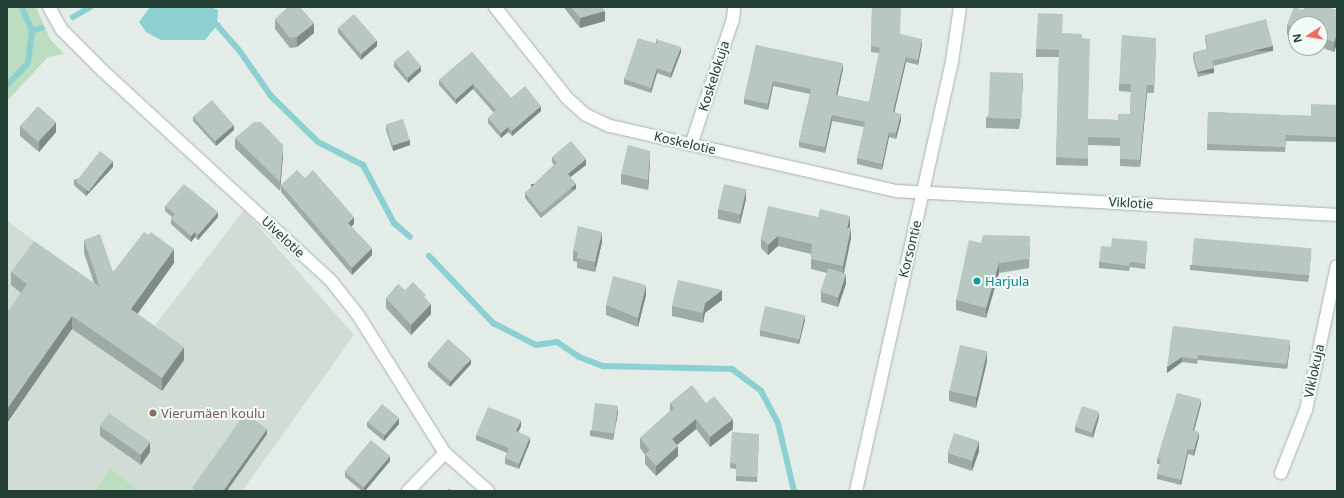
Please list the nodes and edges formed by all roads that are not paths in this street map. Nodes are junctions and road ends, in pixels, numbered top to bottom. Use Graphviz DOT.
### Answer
graph roads {
  1 [pos="49,7"];
  2 [pos="495,7"];
  3 [pos="734,7"];
  4 [pos="960,7"];
  5 [pos="691,145"];
  6 [pos="924,192"];
  7 [pos="1337,215"];
  8 [pos="1337,266"];
  9 [pos="445,453"];
  10 [pos="1281,473"];
  11 [pos="859,490"];
  12 [pos="408,491"];
  13 [pos="488,491"];
  1 -- 9 [label="street, Uivelotie"];
  2 -- 5 [label="street, Koskelotie"];
  3 -- 5 [label="street, Koskelokuja"];
  4 -- 6 [label="street, Korsontie"];
  5 -- 6 [label="street, Koskelotie"];
  6 -- 7 [label="street, Viklotie"];
  6 -- 11 [label="street, Korsontie"];
  8 -- 10 [label="street, Viklokuja"];
  9 -- 12 [label="street"];
  9 -- 13 [label="street, Uivelotie"];
}
